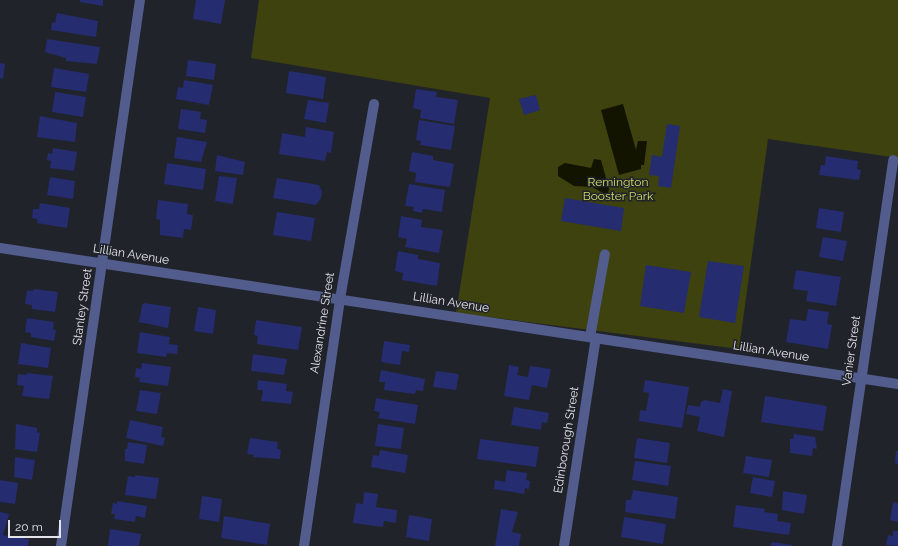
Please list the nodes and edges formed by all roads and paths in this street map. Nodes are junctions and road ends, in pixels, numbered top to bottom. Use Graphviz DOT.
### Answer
graph roads {
  1 [pos="140,0"];
  2 [pos="374,104"];
  3 [pos="893,160"];
  4 [pos="0,248"];
  5 [pos="605,254"];
  6 [pos="103,264"];
  7 [pos="340,300"];
  8 [pos="593,338"];
  9 [pos="862,378"];
  10 [pos="898,384"];
  11 [pos="61,546"];
  12 [pos="304,546"];
  13 [pos="564,546"];
  14 [pos="837,546"];
  1 -- 6 [label="street, Stanley Street"];
  2 -- 7 [label="street, Alexandrine Street"];
  3 -- 9 [label="street, Vanier Street"];
  4 -- 6 [label="street, Lillian Avenue"];
  5 -- 8 [label="street, Edinborough Street"];
  6 -- 7 [label="street, Lillian Avenue"];
  6 -- 11 [label="street, Stanley Street"];
  7 -- 8 [label="street, Lillian Avenue"];
  7 -- 12 [label="street, Alexandrine Street"];
  8 -- 9 [label="street, Lillian Avenue"];
  8 -- 13 [label="street, Edinborough Street"];
  9 -- 10 [label="street, Lillian Avenue"];
  9 -- 14 [label="street, Vanier Street"];
}
